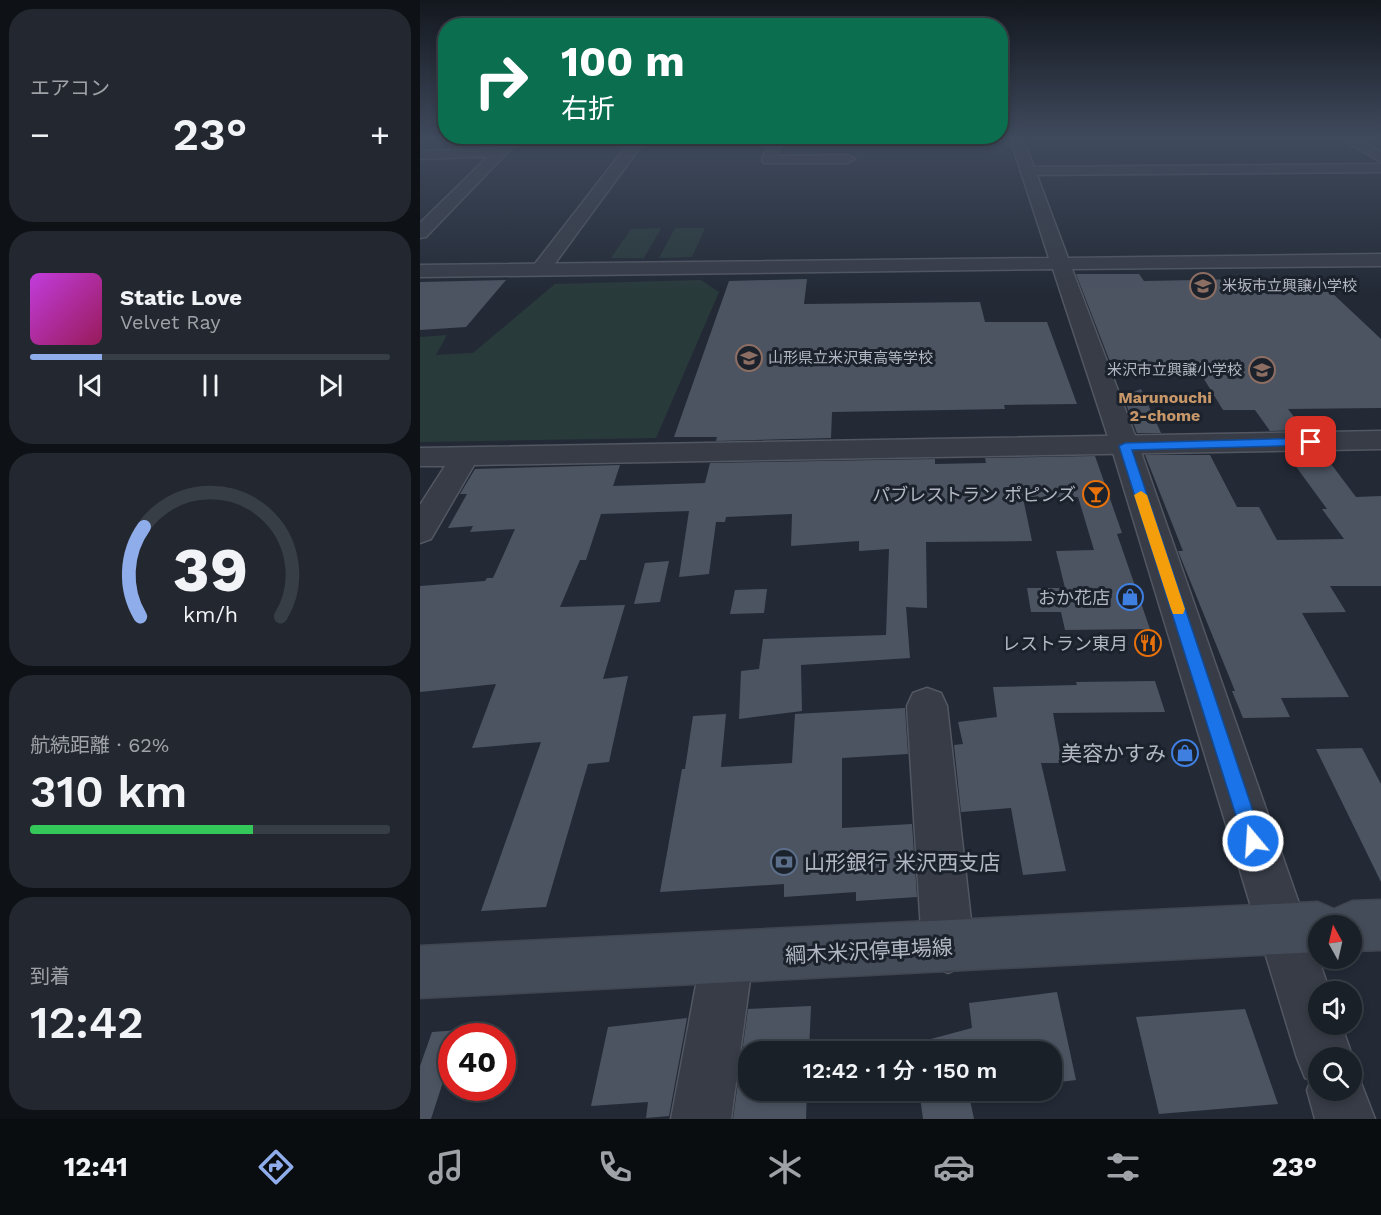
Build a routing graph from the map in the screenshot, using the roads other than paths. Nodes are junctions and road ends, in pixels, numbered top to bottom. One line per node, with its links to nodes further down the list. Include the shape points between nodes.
1 (461, 190): 4 (street)
2 (600, 190): 7 (street)
3 (1034, 190): 6 (street)
4 (420, 233)
5 (1381, 260): 6 (street)
6 (1060, 263): 7 (street); 10 (street)
7 (541, 269): 8 (street)
8 (420, 271)
9 (1381, 440): 10 (street)
10 (1125, 446): 11 (street); 17 (street)
11 (466, 455): 12 (street); 13 (street)
12 (420, 457)
13 (420, 531)
14 (927, 706): 18 (street)
15 (1381, 925): 16 (main road)
16 (1362, 926)
17 (1300, 928): 18 (main road, 綱木米沢停車場線); 21 (street)
18 (948, 947): 19 (main road, 綱木米沢停車場線)
19 (727, 958): 20 (main road, 綱木米沢停車場線); 23 (street)
20 (420, 972)
21 (1323, 1047)
22 (1339, 1101): 24 (street)
23 (701, 1119)
24 (1345, 1119)

